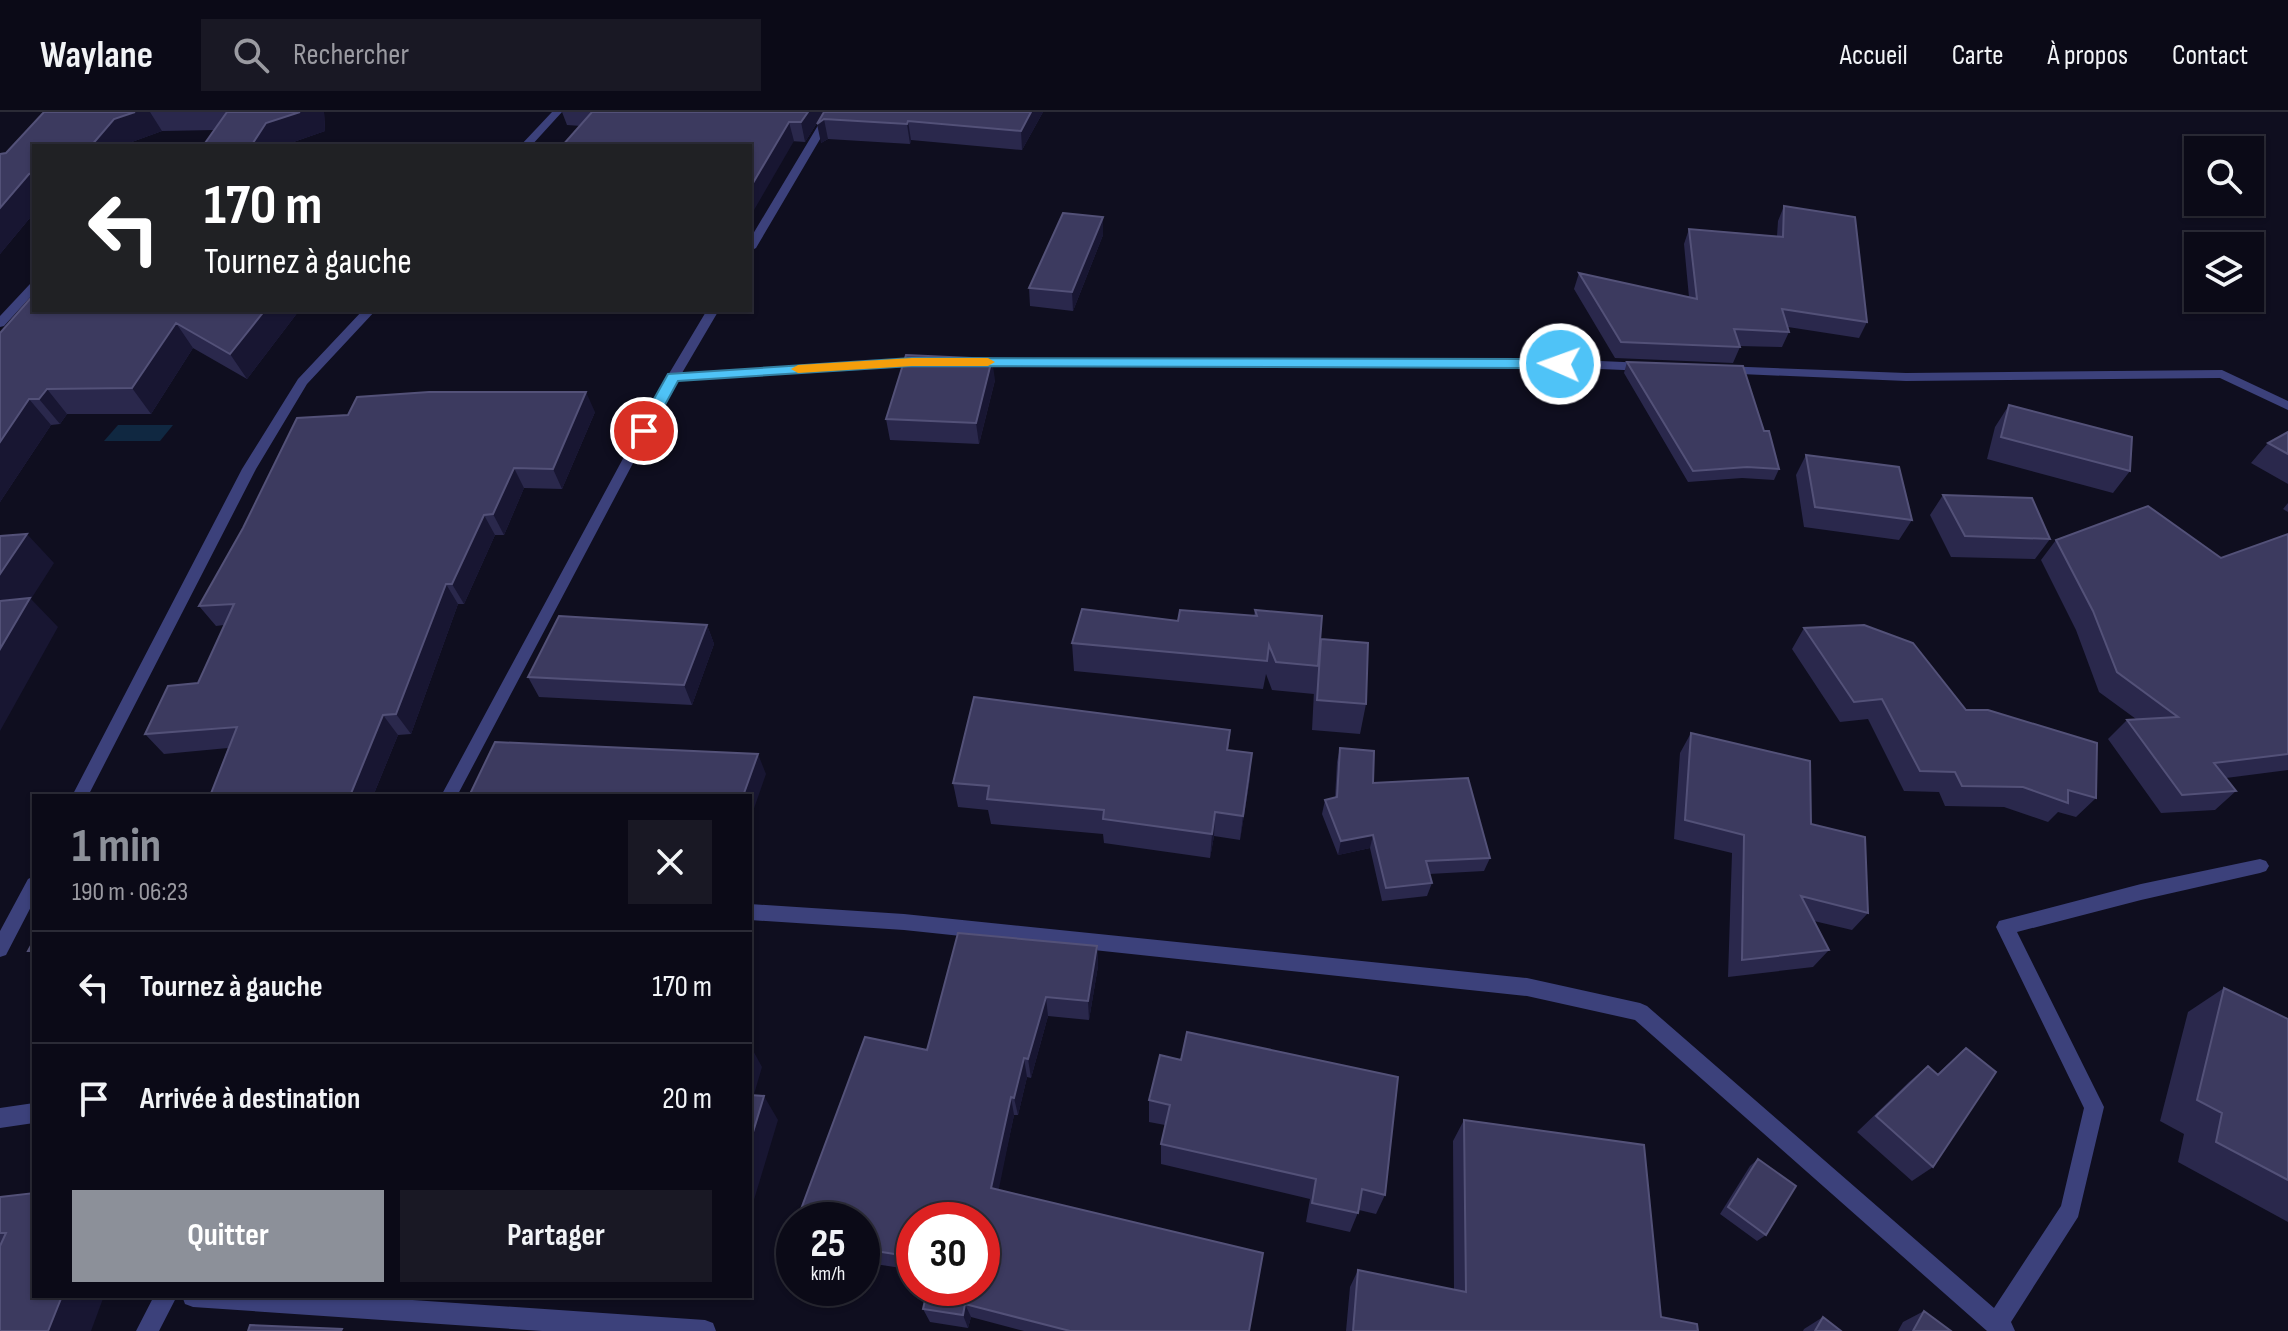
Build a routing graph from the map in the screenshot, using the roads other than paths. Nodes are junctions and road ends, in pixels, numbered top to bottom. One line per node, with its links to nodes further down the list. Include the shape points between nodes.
1 (557, 112): 3 (street)
2 (831, 112): 4 (street)
3 (527, 144)
4 (752, 245)
5 (32, 288): 8 (street)
6 (368, 312): 15 (street, via 302,382 249,469)
7 (712, 312): 13 (street)
8 (0, 323)
9 (944, 362): 13 (street)
10 (959, 362): 11 (street, via 1529,362)
11 (1654, 367)
12 (1702, 369): 14 (street, via 1906,377 2222,374)
13 (673, 377): 16 (street)
14 (2288, 406)
15 (81, 794)
16 (450, 794)
17 (2260, 866): 25 (street, via 2005,927 2094,1107 2071,1210)
18 (32, 888): 20 (street)
19 (752, 912): 25 (street, via 904,922 1527,987 1640,1012)
20 (0, 949)
21 (32, 1113): 22 (street)
22 (0, 1118)
23 (165, 1298): 26 (street)
24 (222, 1298): 27 (street)
25 (2000, 1328)
26 (147, 1331)
27 (705, 1331)

